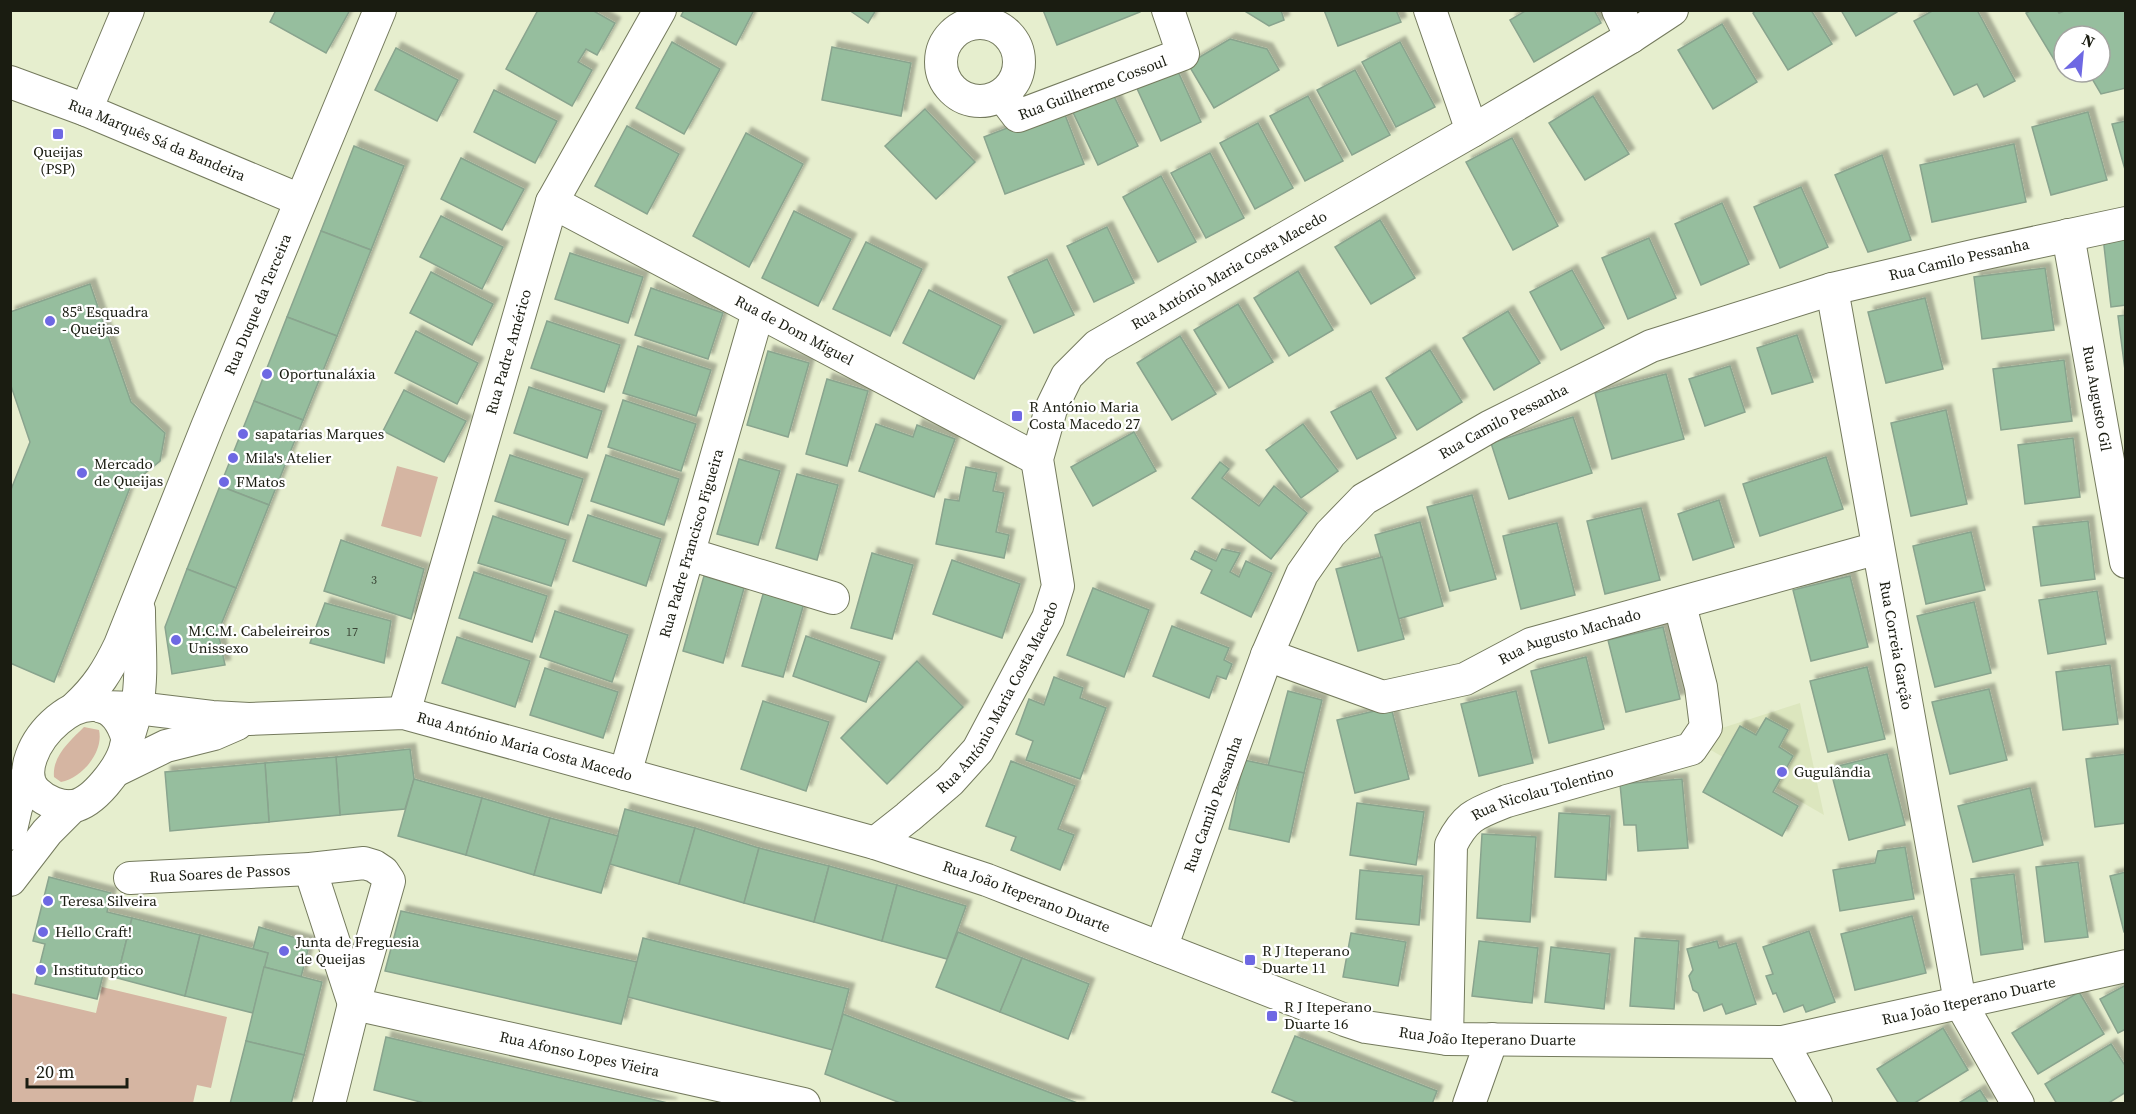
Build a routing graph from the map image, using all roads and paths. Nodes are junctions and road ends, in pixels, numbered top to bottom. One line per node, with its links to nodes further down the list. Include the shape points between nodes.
1 (128, 10): 10 (street)
2 (380, 10): 12 (street, Rua Duque da Terceira)
3 (660, 10): 13 (street, Rua Padre Américo)
4 (1168, 10): 9 (street, Rua Guilherme Cossoul, via 1183,54 1018,116)
5 (1430, 10): 11 (street)
6 (1672, 10): 7 (street, Rua António Maria Costa Macedo)
7 (1625, 24): 11 (street, Rua António Maria Costa Macedo)
8 (10, 82): 10 (street, Rua Marquês Sá da Bandeira)
9 (1002, 95)
10 (86, 110): 12 (street, Rua Marquês Sá da Bandeira)
11 (1472, 130): 18 (street, Rua António Maria Costa Macedo, via 1097,346 1067,376 1051,409)
12 (300, 200): 23 (street, Rua Duque da Terceira)
13 (552, 202): 17 (street, Rua de Dom Miguel); 27 (street, Rua Padre Américo)
14 (2126, 223): 15 (street, Rua Camilo Pessanha)
15 (2068, 235): 16 (street, Rua Camilo Pessanha); 21 (street, Rua Augusto Gil)
16 (1832, 289): 19 (street, Rua Correia Garção); 25 (street, Rua Camilo Pessanha, via 1651,346 1489,427 1364,499 1330,534 1302,574)
17 (758, 312): 18 (street, Rua de Dom Miguel); 20 (street, Rua Padre Francisco Figueira)
18 (1037, 459): 35 (street, Rua António Maria Costa Macedo, via 1058,585 1048,618 978,750 950,781)
19 (1878, 548): 24 (street, Rua Augusto Machado); 41 (street, Rua Correia Garção)
20 (689, 554): 22 (street); 32 (street, Rua Padre Francisco Figueira)
21 (2126, 562)
22 (833, 597)
23 (139, 601): 26 (street, Rua Duque da Terceira); 29 (street, Rua Duque da Terceira, via 141,668)
24 (1680, 604): 25 (street, Rua Augusto Machado, via 1531,644 1465,679 1383,697); 43 (street, Rua Nicolau Tolentino, via 1701,687 1706,727 1691,749 1507,801 1478,812 1460,828 1451,845)
25 (1267, 655): 39 (street, Rua Camilo Pessanha)
26 (89, 707): 29 (street, Rua António Maria Costa Macedo); 30 (street, via 61,717)
27 (404, 713): 28 (street, Rua António Maria Costa Macedo); 32 (street, Rua António Maria Costa Macedo)
28 (249, 719): 29 (street, Rua António Maria Costa Macedo, via 212,717); 31 (street, Rua António Maria Costa Macedo, via 214,734 166,746)
29 (132, 723): 31 (street)
30 (22, 768): 33 (street, via 33,789 43,798); 34 (street)
31 (115, 771): 33 (street, via 98,791)
32 (625, 774): 35 (street, Rua António Maria Costa Macedo)
33 (73, 806): 38 (street)
34 (10, 834)
35 (875, 843): 39 (street, Rua João Iteperano Duarte, via 987,880)
36 (310, 869): 37 (street, Rua Soares de Passos); 42 (street, Rua Soares de Passos); 42 (street, Rua Soares de Passos, via 364,863 383,872 389,881)
37 (130, 878)
38 (10, 880)
39 (1161, 948): 43 (street, Rua João Iteperano Duarte, via 1366,1027)
40 (2126, 966): 41 (street, Rua João Iteperano Duarte)
41 (1960, 1002): 45 (street, Rua João Iteperano Duarte); 50 (street, Rua Correia Garção)
42 (354, 1004): 46 (street, Rua Soares de Passos); 47 (street, Rua Afonso Lopes Vieira)
43 (1447, 1039): 44 (street, Rua João Iteperano Duarte)
44 (1492, 1040): 45 (street, Rua João Iteperano Duarte); 48 (street)
45 (1782, 1042): 49 (street)
46 (329, 1104)
47 (804, 1104)
48 (1469, 1104)
49 (1816, 1104)
50 (2018, 1104)

